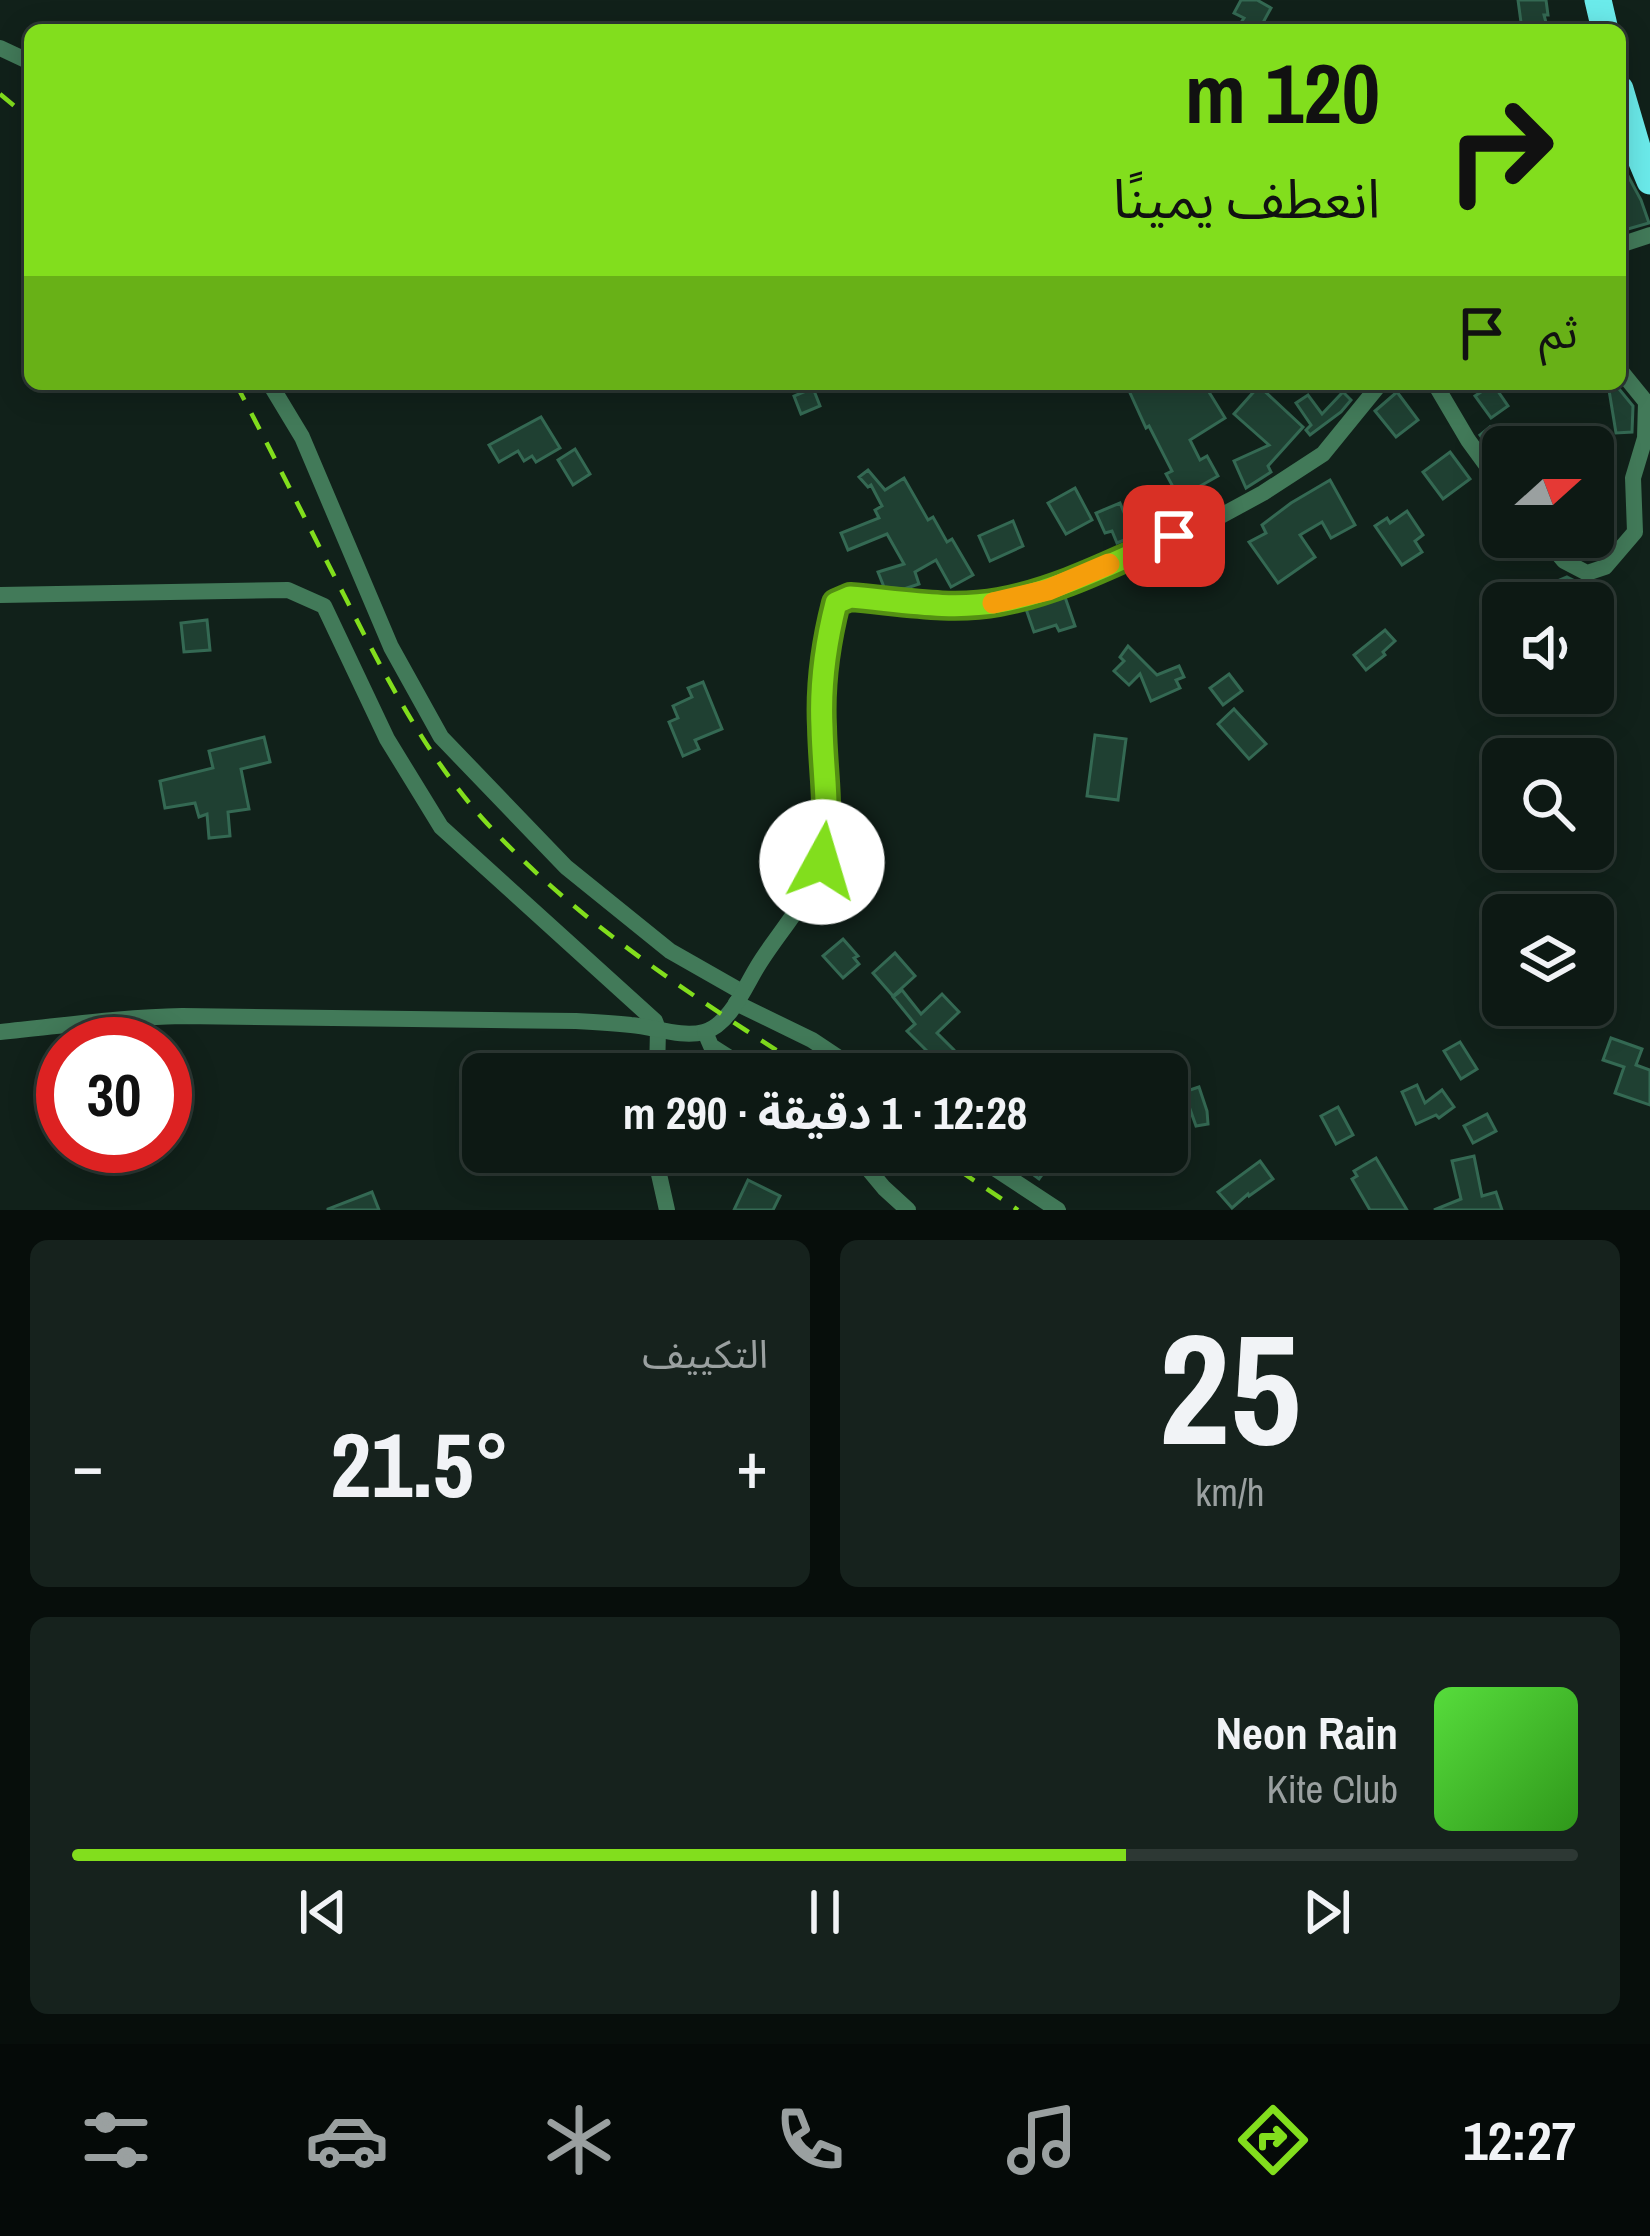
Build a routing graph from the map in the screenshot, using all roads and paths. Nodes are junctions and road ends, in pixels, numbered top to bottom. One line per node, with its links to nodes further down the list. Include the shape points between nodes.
1 (1626, 110): 2 (main road)
2 (1650, 181)
3 (1626, 377): 8 (street, via 1646,402 1645,438 1633,478 1635,532)
4 (273, 390): 12 (street, via 302,436 391,647 441,736 566,867)
5 (1375, 390): 12 (street, via 1323,454 1263,493 1048,590 997,603 836,603 822,727 822,862)
6 (1439, 390): 7 (street)
7 (1482, 459)
8 (1614, 556)
9 (1562, 558): 10 (street, via 1587,574)
10 (1613, 558)
11 (0, 595): 13 (street, via 288,590 324,606 387,739 441,827)
12 (739, 997): 15 (street); 18 (street)
13 (658, 1029): 14 (street, via 146,1016); 15 (street); 16 (street)
14 (0, 1032)
15 (704, 1032): 17 (street)
16 (657, 1053)
17 (722, 1053)
18 (832, 1053)
19 (659, 1173): 22 (street)
20 (872, 1173): 23 (street)
21 (1002, 1173): 24 (street)
22 (667, 1210)
23 (908, 1210)
24 (1058, 1210)

